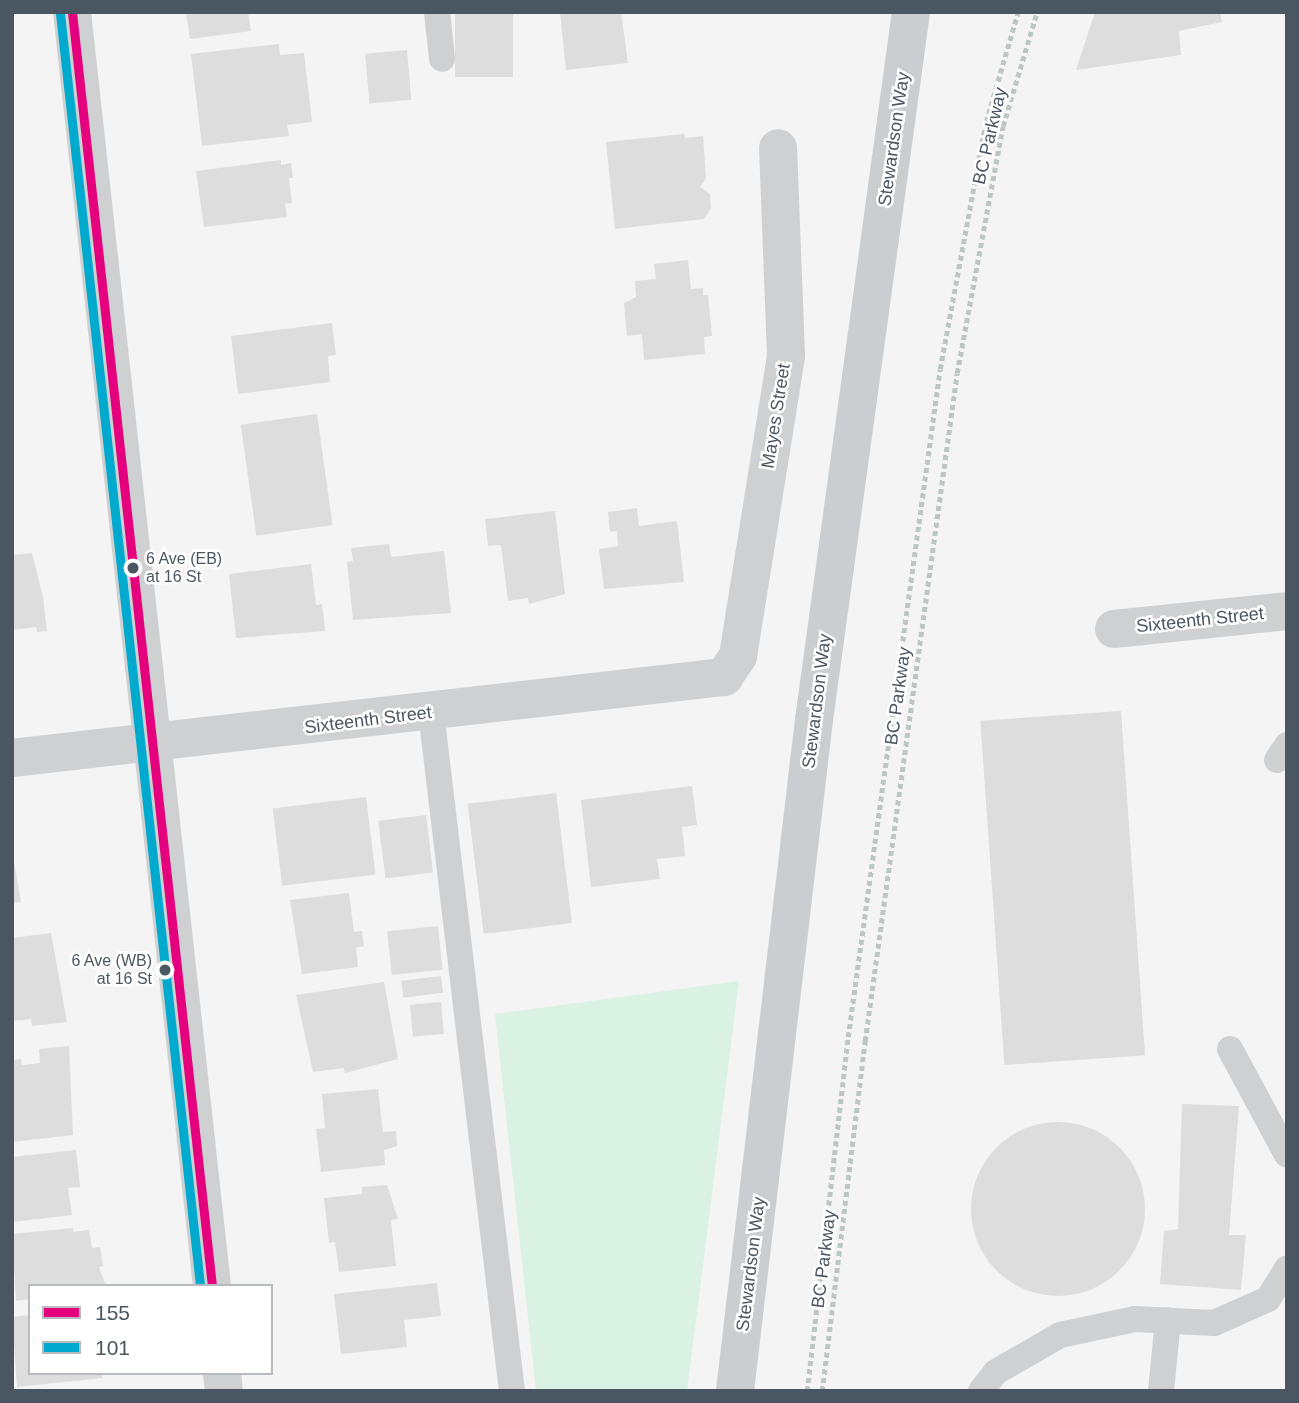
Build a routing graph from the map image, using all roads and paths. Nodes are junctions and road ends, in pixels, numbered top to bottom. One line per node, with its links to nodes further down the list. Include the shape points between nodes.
1 (72, 12): 12 (street)
2 (437, 12): 6 (lane)
3 (911, 12): 20 (main road, Stewardson Way, via 814,720)
4 (1018, 12): 21 (path, BC Parkway, via 986,122 940,369 848,1037)
5 (1037, 12): 22 (path, BC Parkway, via 1003,126 957,373)
6 (442, 58)
7 (778, 148): 10 (street, Mayes Street, via 786,355 738,656)
8 (1287, 611): 9 (street, Sixteenth Street)
9 (1114, 629)
10 (724, 677): 11 (street, Sixteenth Street)
11 (431, 712): 12 (street, Sixteenth Street); 19 (lane)
12 (149, 742): 13 (street, Sixteenth Street); 17 (street)
13 (12, 758)
14 (1230, 1049): 15 (lane)
15 (1287, 1155)
16 (1287, 1268): 18 (lane, via 1268,1299 1236,1314 1214,1323)
17 (212, 1284)
18 (1168, 1321): 23 (lane, via 1135,1319 1060,1335 996,1372); 24 (lane)
19 (512, 1391)
20 (735, 1391)
21 (807, 1391)
22 (822, 1391)
23 (981, 1391)
24 (1161, 1391)

